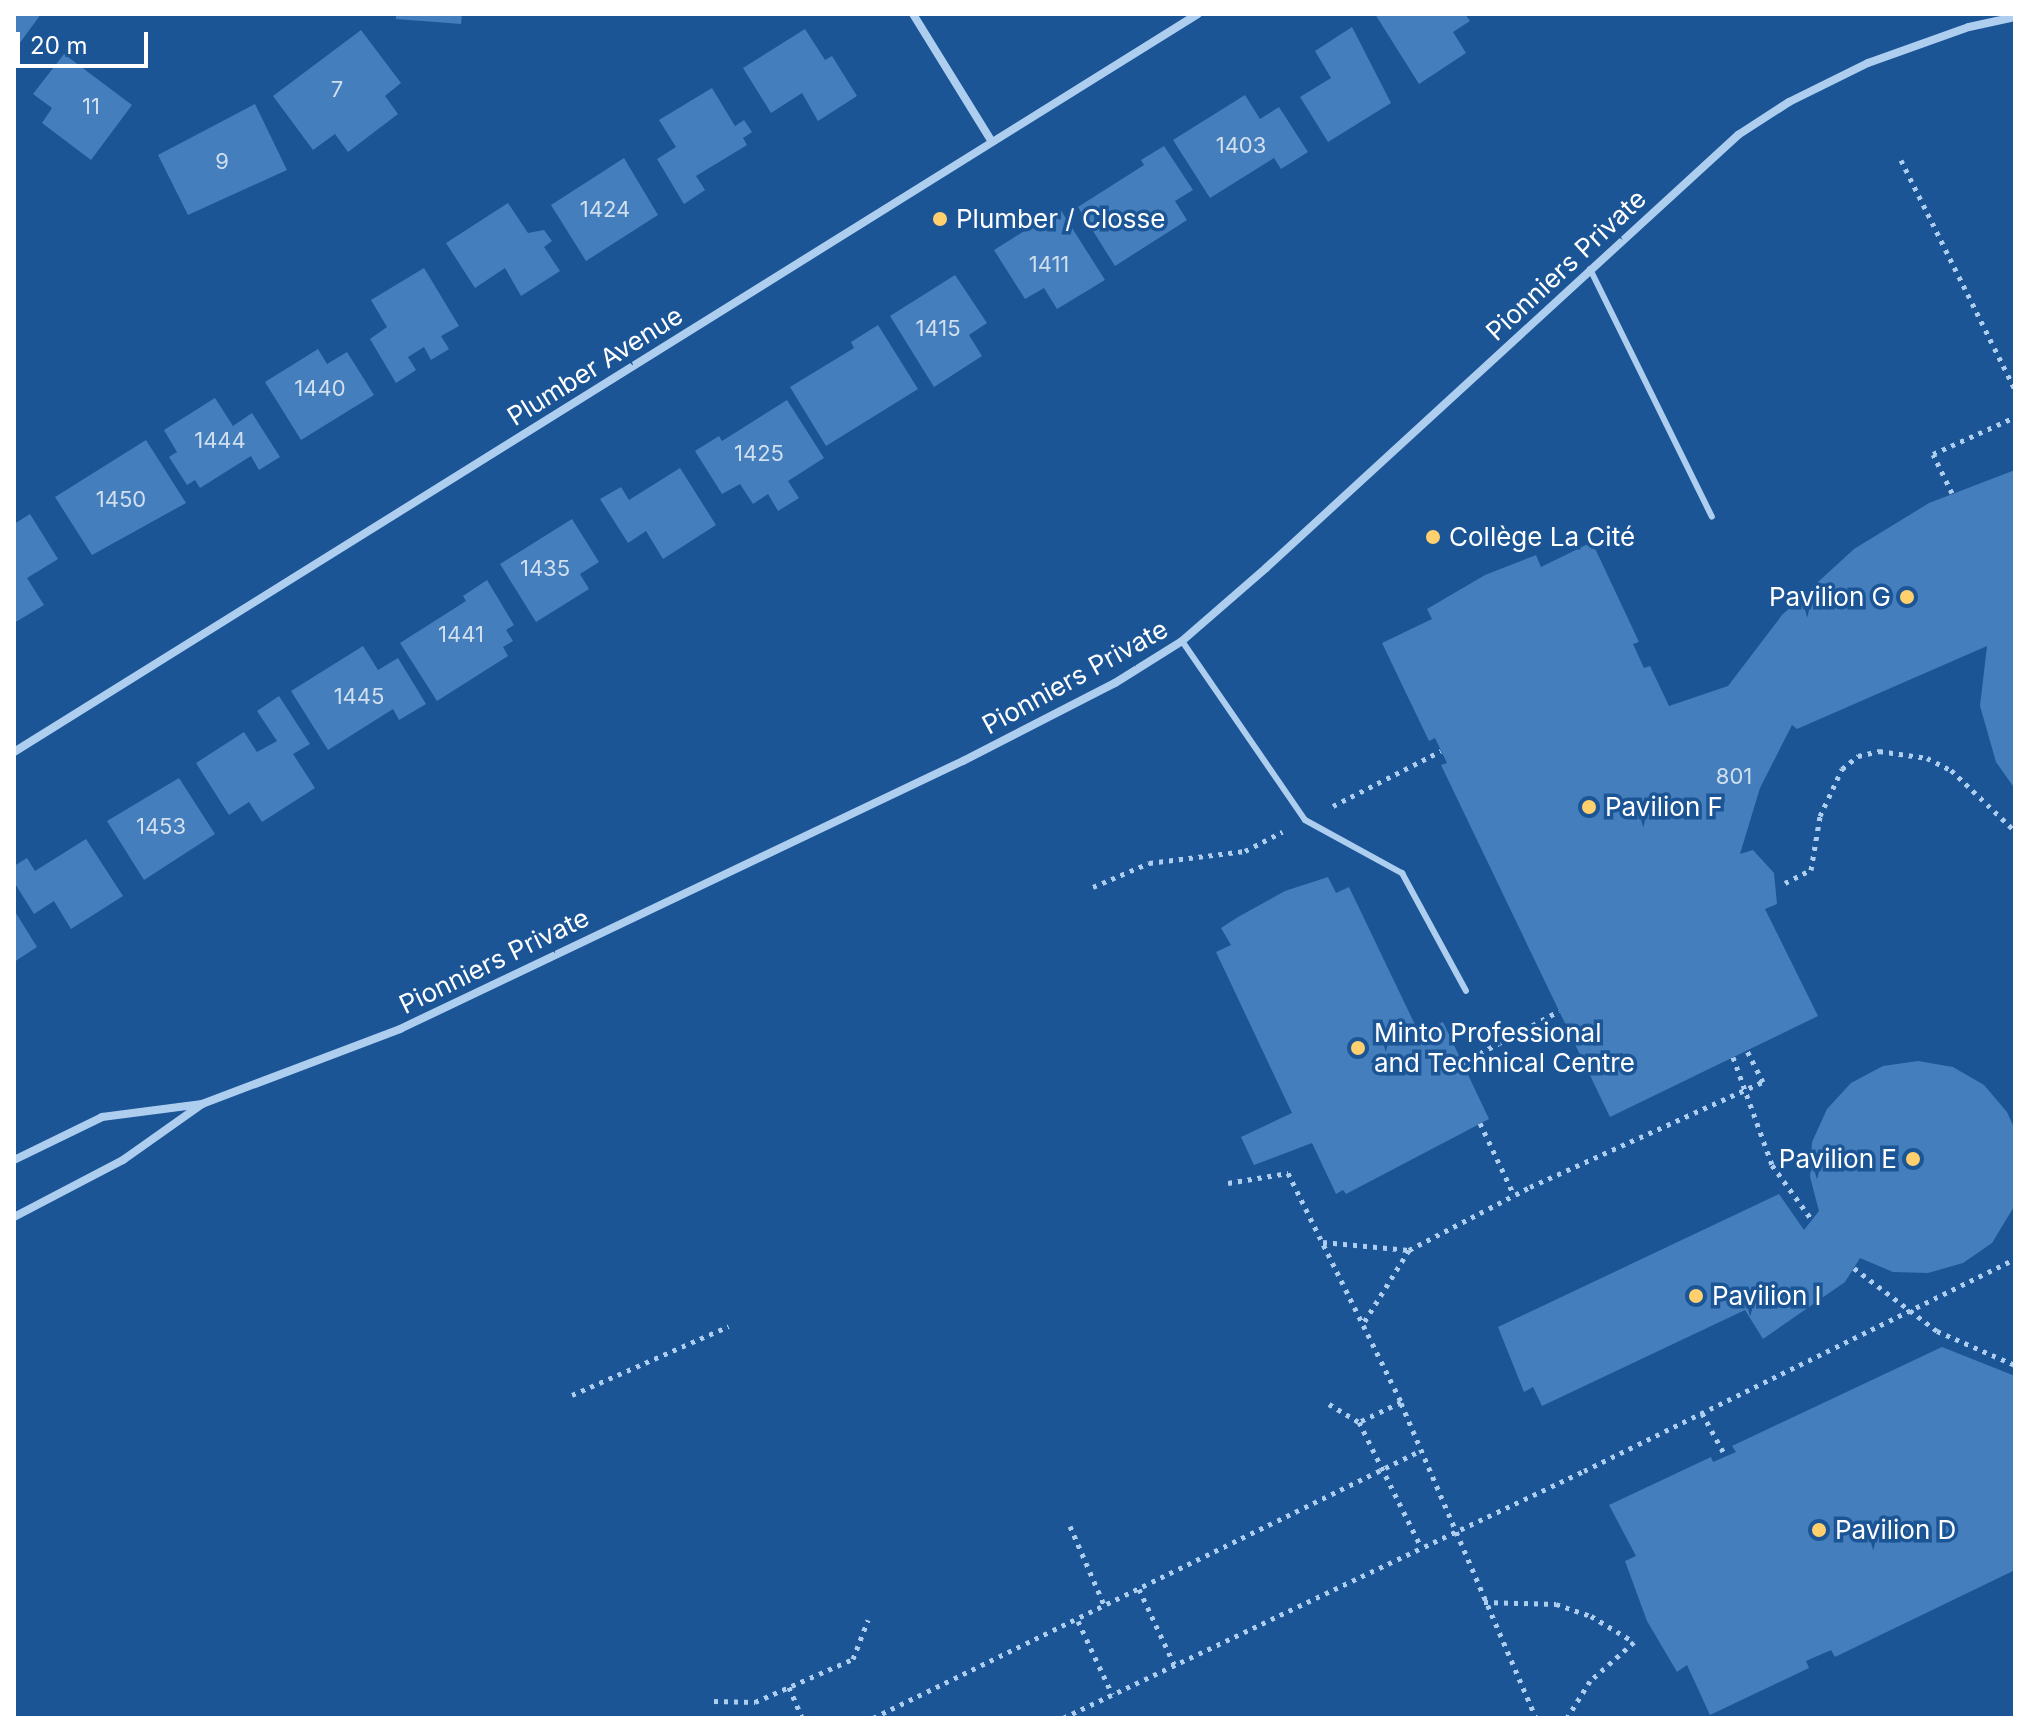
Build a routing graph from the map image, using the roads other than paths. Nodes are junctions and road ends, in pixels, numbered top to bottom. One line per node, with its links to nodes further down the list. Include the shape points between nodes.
1 (913, 14): 4 (street)
2 (1198, 14): 4 (street, Plumber Avenue)
3 (2015, 17): 5 (street, Pionniers Private, via 1918,43 1789,102 1738,135)
4 (992, 142): 8 (street, Plumber Avenue)
5 (1590, 269): 6 (lane); 7 (street, Pionniers Private)
6 (1712, 517)
7 (1182, 641): 9 (lane, via 1305,820 1402,873); 10 (street, Pionniers Private, via 1115,683 963,761 400,1029)
8 (14, 752)
9 (1466, 991)
10 (202, 1104): 11 (street, Pionniers Private, via 102,1117); 12 (street, Pionniers Private, via 123,1160)
11 (14, 1160)
12 (14, 1217)

